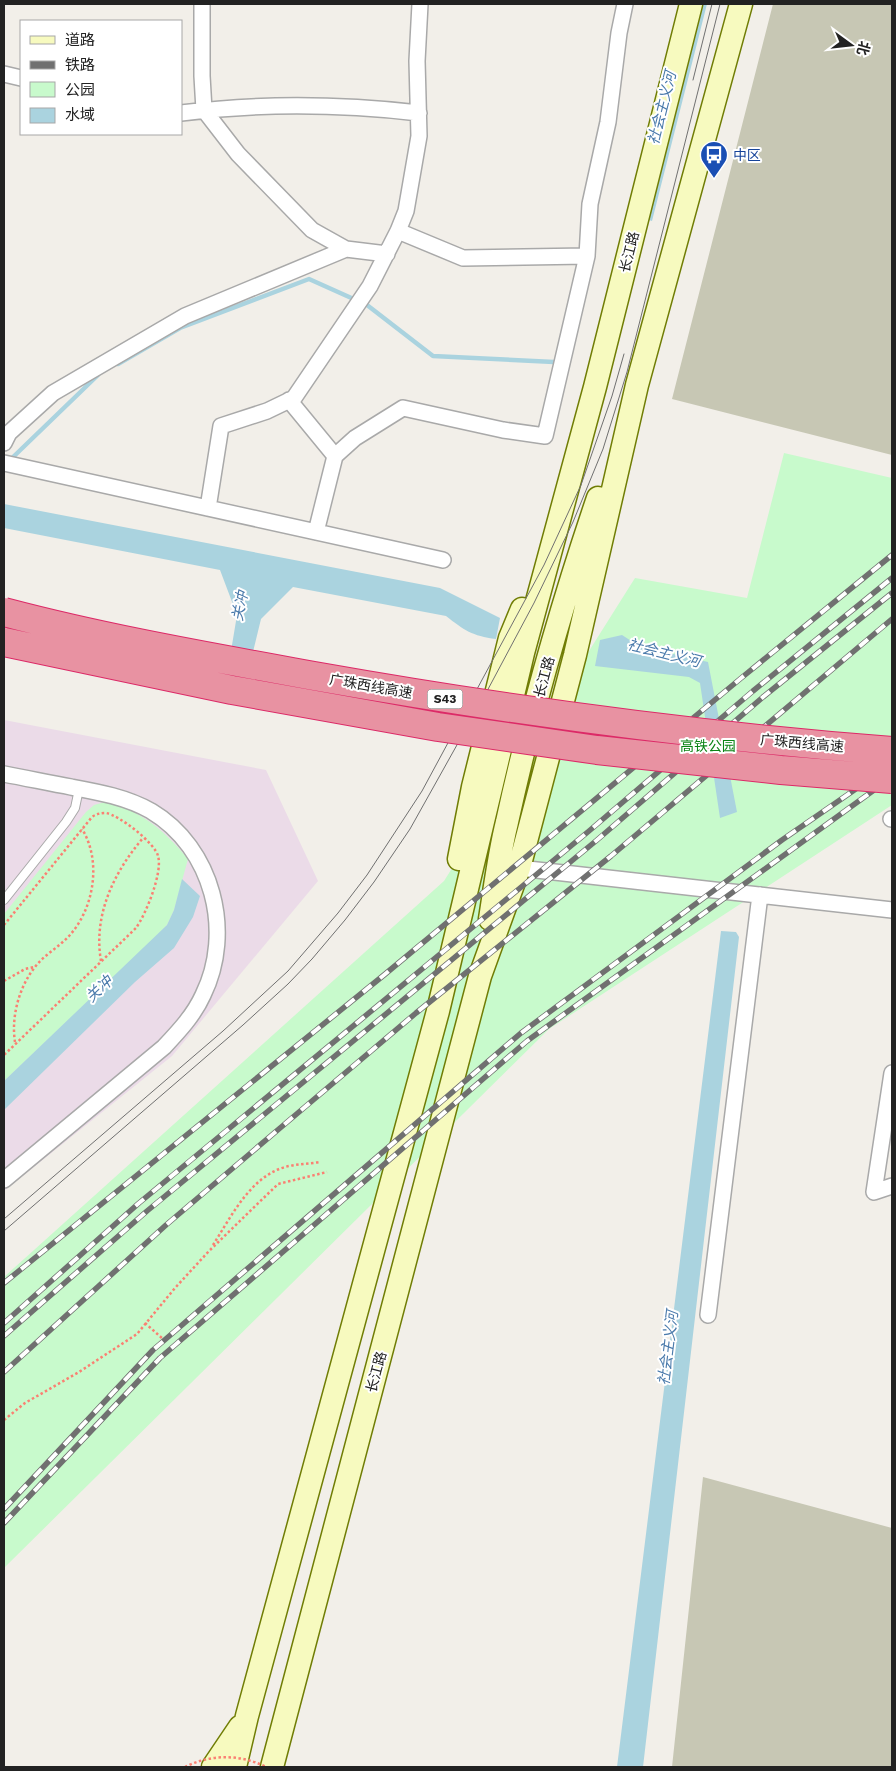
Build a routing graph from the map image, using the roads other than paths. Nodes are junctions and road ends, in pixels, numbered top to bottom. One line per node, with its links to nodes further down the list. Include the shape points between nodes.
1 (202, 4): 8 (street)
2 (420, 4): 10 (street)
3 (625, 4): 14 (street, via 608,122 590,204)
4 (690, 6): 38 (main road, 长江路, via 595,388 523,653 438,1011)
5 (741, 11): 15 (main road, 长江路)
6 (4, 74): 7 (street)
7 (20, 78)
8 (204, 110): 9 (street); 10 (street, via 329,106); 12 (street, via 238,154 312,230)
9 (182, 113)
10 (419, 113): 11 (street, via 419,136 406,211)
11 (398, 231): 13 (street); 14 (street, via 463,258)
12 (346, 249): 13 (street); 17 (street, via 186,316 52,393 9,433)
13 (387, 254): 16 (street, via 350,316 294,398)
14 (587, 256): 18 (street, via 545,436 403,408 355,438)
15 (637, 385): 29 (main road, 长江路, via 575,655); 33 (main road, 长江路, via 577,560 545,668 506,823)
16 (289, 400): 18 (street); 20 (street, via 221,426)
17 (4, 443)
18 (335, 456): 21 (street)
19 (4, 463): 20 (street)
20 (208, 508): 21 (street)
21 (316, 532): 22 (street)
22 (443, 560)
23 (4, 612): 25 (highway, 广珠西线高速 / S43, bridge, via 223,660 437,698 602,721)
24 (4, 642): 27 (highway, 广珠西线高速 / S43, bridge, via 232,690 438,727 607,751)
25 (892, 751)
26 (4, 774): 28 (street)
27 (892, 779)
28 (78, 788): 31 (lane, via 75,808 66,822); 35 (street, via 110,795 151,812 171,826 188,845 211,887 218,933 216,953 203,995 192,1014 164,1047)
29 (519, 868): 30 (street); 33 (main road, 长江路)
30 (760, 895): 32 (street); 37 (street)
31 (4, 900)
32 (892, 910)
33 (480, 976): 39 (main road, 长江路)
34 (892, 1072): 36 (street, via 874,1192)
35 (4, 1180)
36 (892, 1186)
37 (708, 1315)
38 (247, 1716): 40 (main road); 41 (main road, 长江路)
39 (273, 1764)
40 (213, 1767)
41 (235, 1767)

